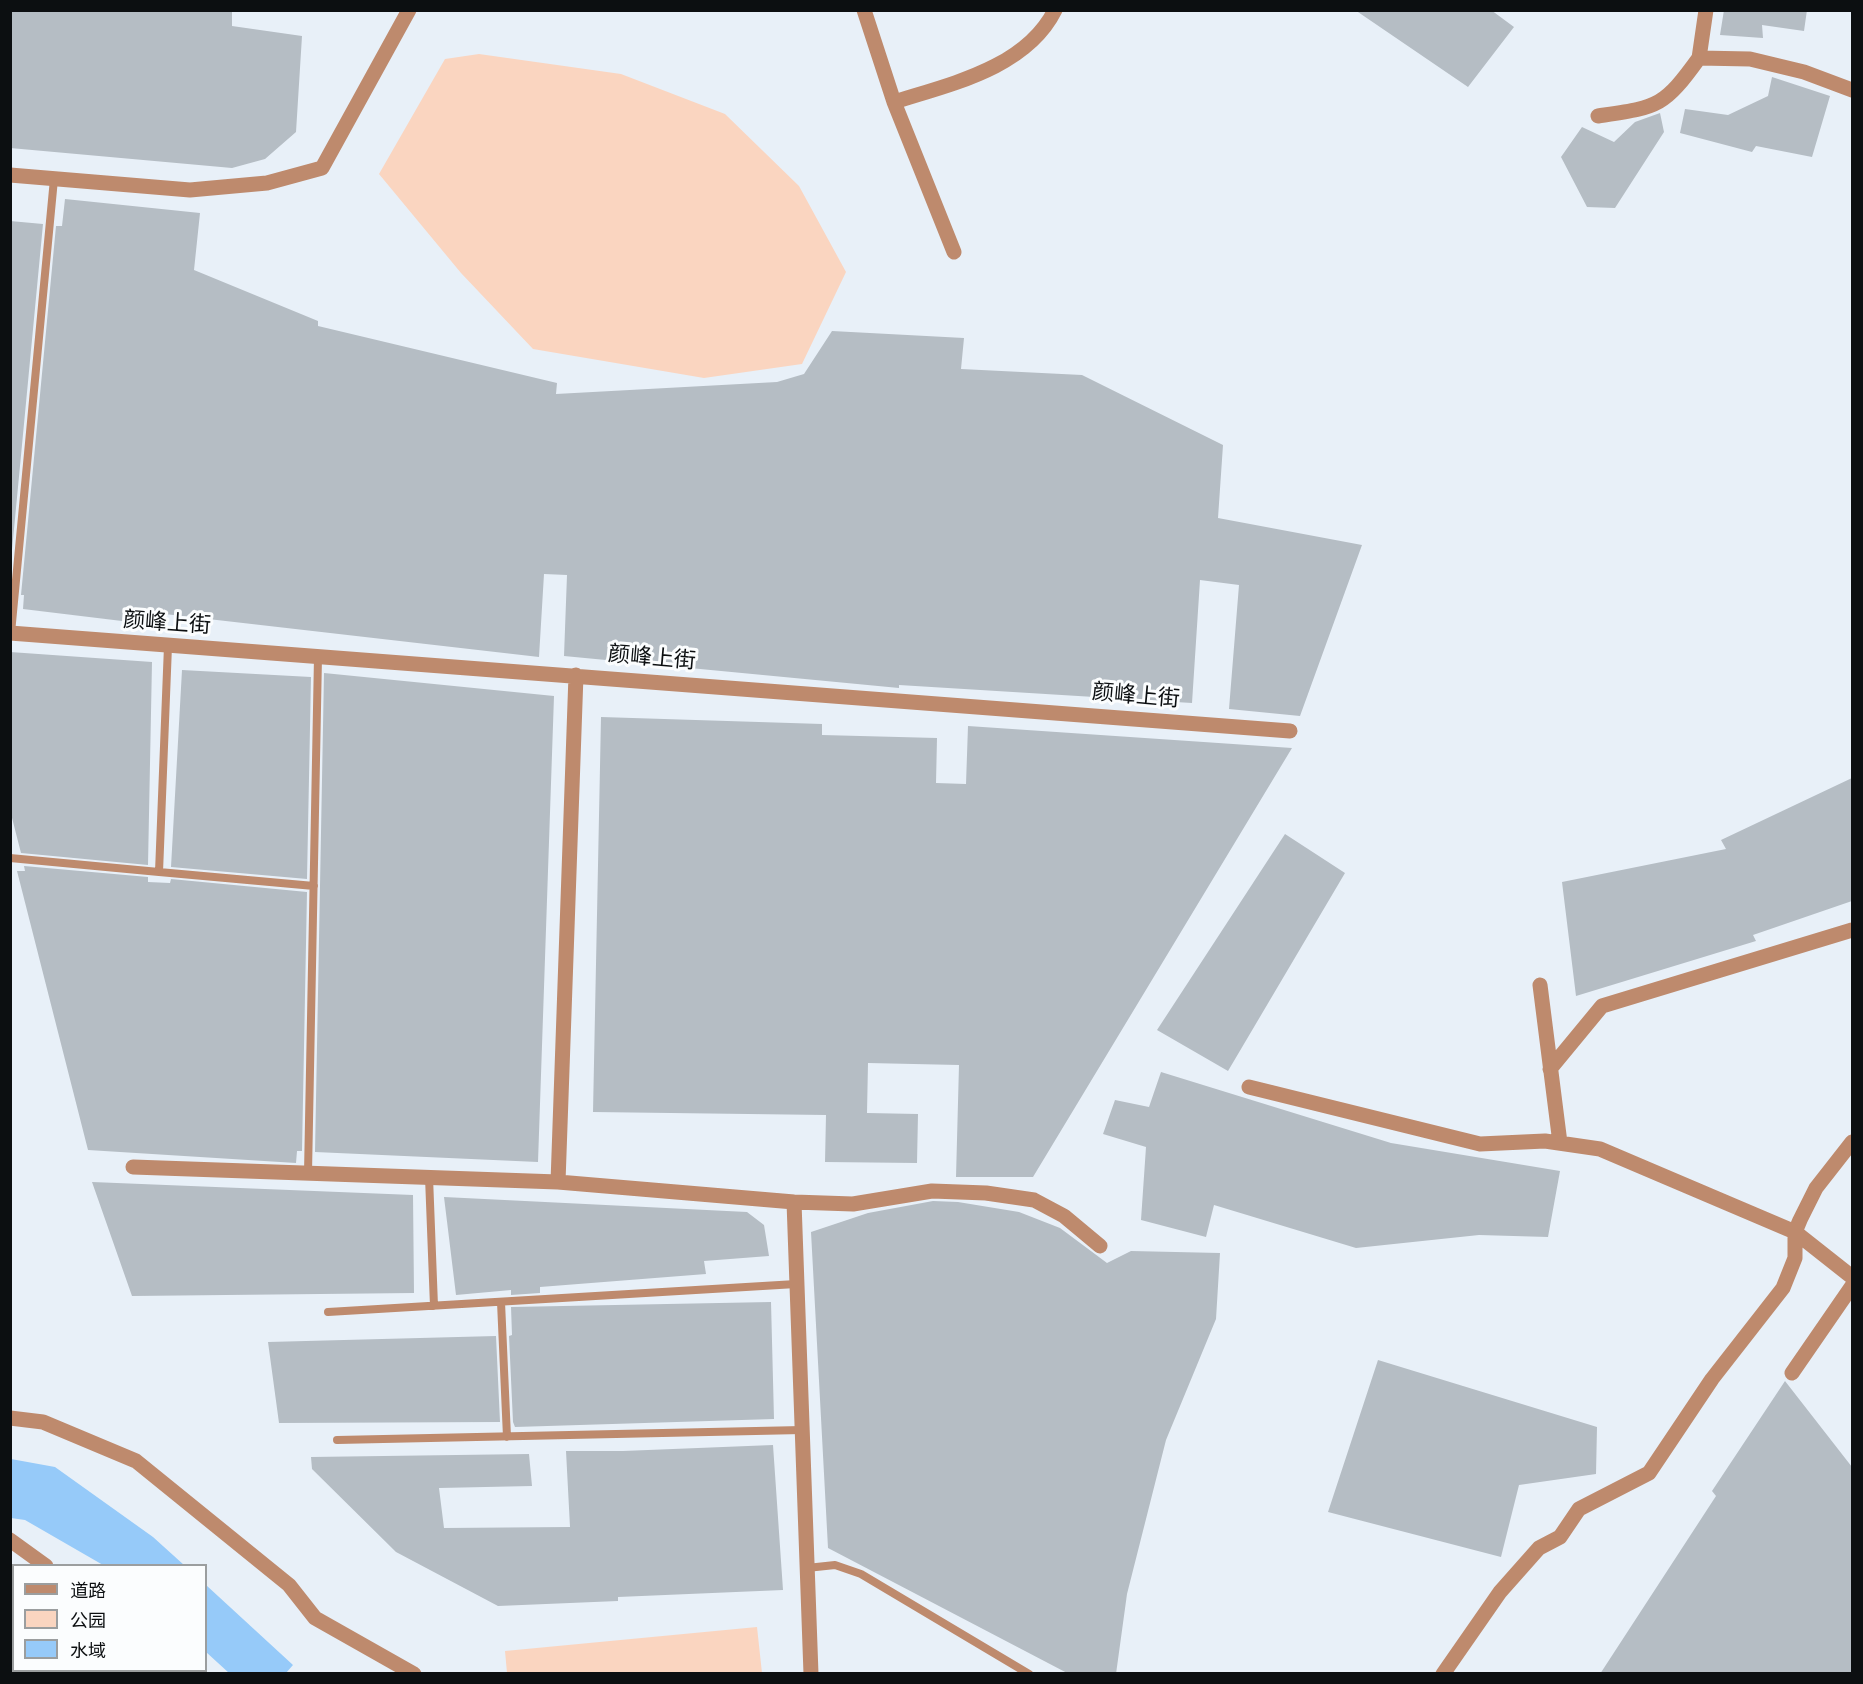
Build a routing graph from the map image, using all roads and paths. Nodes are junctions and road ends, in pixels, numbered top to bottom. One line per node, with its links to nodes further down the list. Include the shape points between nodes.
1 (409, 10): 10 (street, via 322,168 267,183 190,190)
2 (864, 10): 7 (street)
3 (1054, 10): 7 (street, via 1045,30 1004,63)
4 (1706, 10): 5 (street)
5 (1699, 58): 6 (street, via 1750,59 1804,72); 8 (street, via 1675,92 1650,108)
6 (1852, 90)
7 (894, 102): 11 (street)
8 (1598, 116)
9 (10, 175): 10 (street)
10 (54, 179): 12 (lane)
11 (954, 252)
12 (11, 633): 13 (street, 颜峰上街)
13 (168, 646): 14 (street, 颜峰上街); 18 (lane)
14 (318, 657): 15 (street, 颜峰上街); 19 (lane)
15 (576, 675): 16 (street, 颜峰上街); 29 (street)
16 (1290, 731)
17 (10, 858): 18 (lane)
18 (159, 872): 19 (lane)
19 (314, 886): 27 (lane)
20 (1852, 930): 22 (street, via 1602,1006)
21 (1540, 985): 22 (street)
22 (1550, 1070): 25 (street)
23 (1249, 1087): 25 (street, via 1480,1144)
24 (1852, 1142): 31 (street, via 1816,1188)
25 (1560, 1143): 31 (street, via 1600,1149)
26 (133, 1167): 27 (street)
27 (308, 1173): 28 (street)
28 (429, 1177): 29 (street); 37 (lane)
29 (558, 1182): 30 (street)
30 (794, 1202): 32 (street, via 853,1204 932,1191 1035,1200 1064,1216); 34 (street)
31 (1795, 1232): 33 (street); 50 (street, via 1794,1258 1783,1288 1712,1379 1649,1473 1579,1509 1560,1537 1539,1548 1500,1592)
32 (1100, 1246)
33 (1852, 1277)
34 (796, 1284): 36 (lane); 41 (street)
35 (1852, 1286): 39 (street)
36 (501, 1302): 37 (lane); 42 (lane)
37 (434, 1306): 38 (lane)
38 (327, 1312)
39 (1792, 1373)
40 (10, 1418): 47 (street, via 43,1422 136,1461 289,1585 315,1618)
41 (802, 1430): 42 (lane); 46 (street)
42 (507, 1437): 43 (lane)
43 (337, 1440)
44 (10, 1540): 45 (street)
45 (43, 1564)
46 (807, 1568): 48 (street); 49 (lane, via 835,1565 861,1574)
47 (414, 1674)
48 (811, 1674)
49 (1029, 1674)
50 (1443, 1674)

